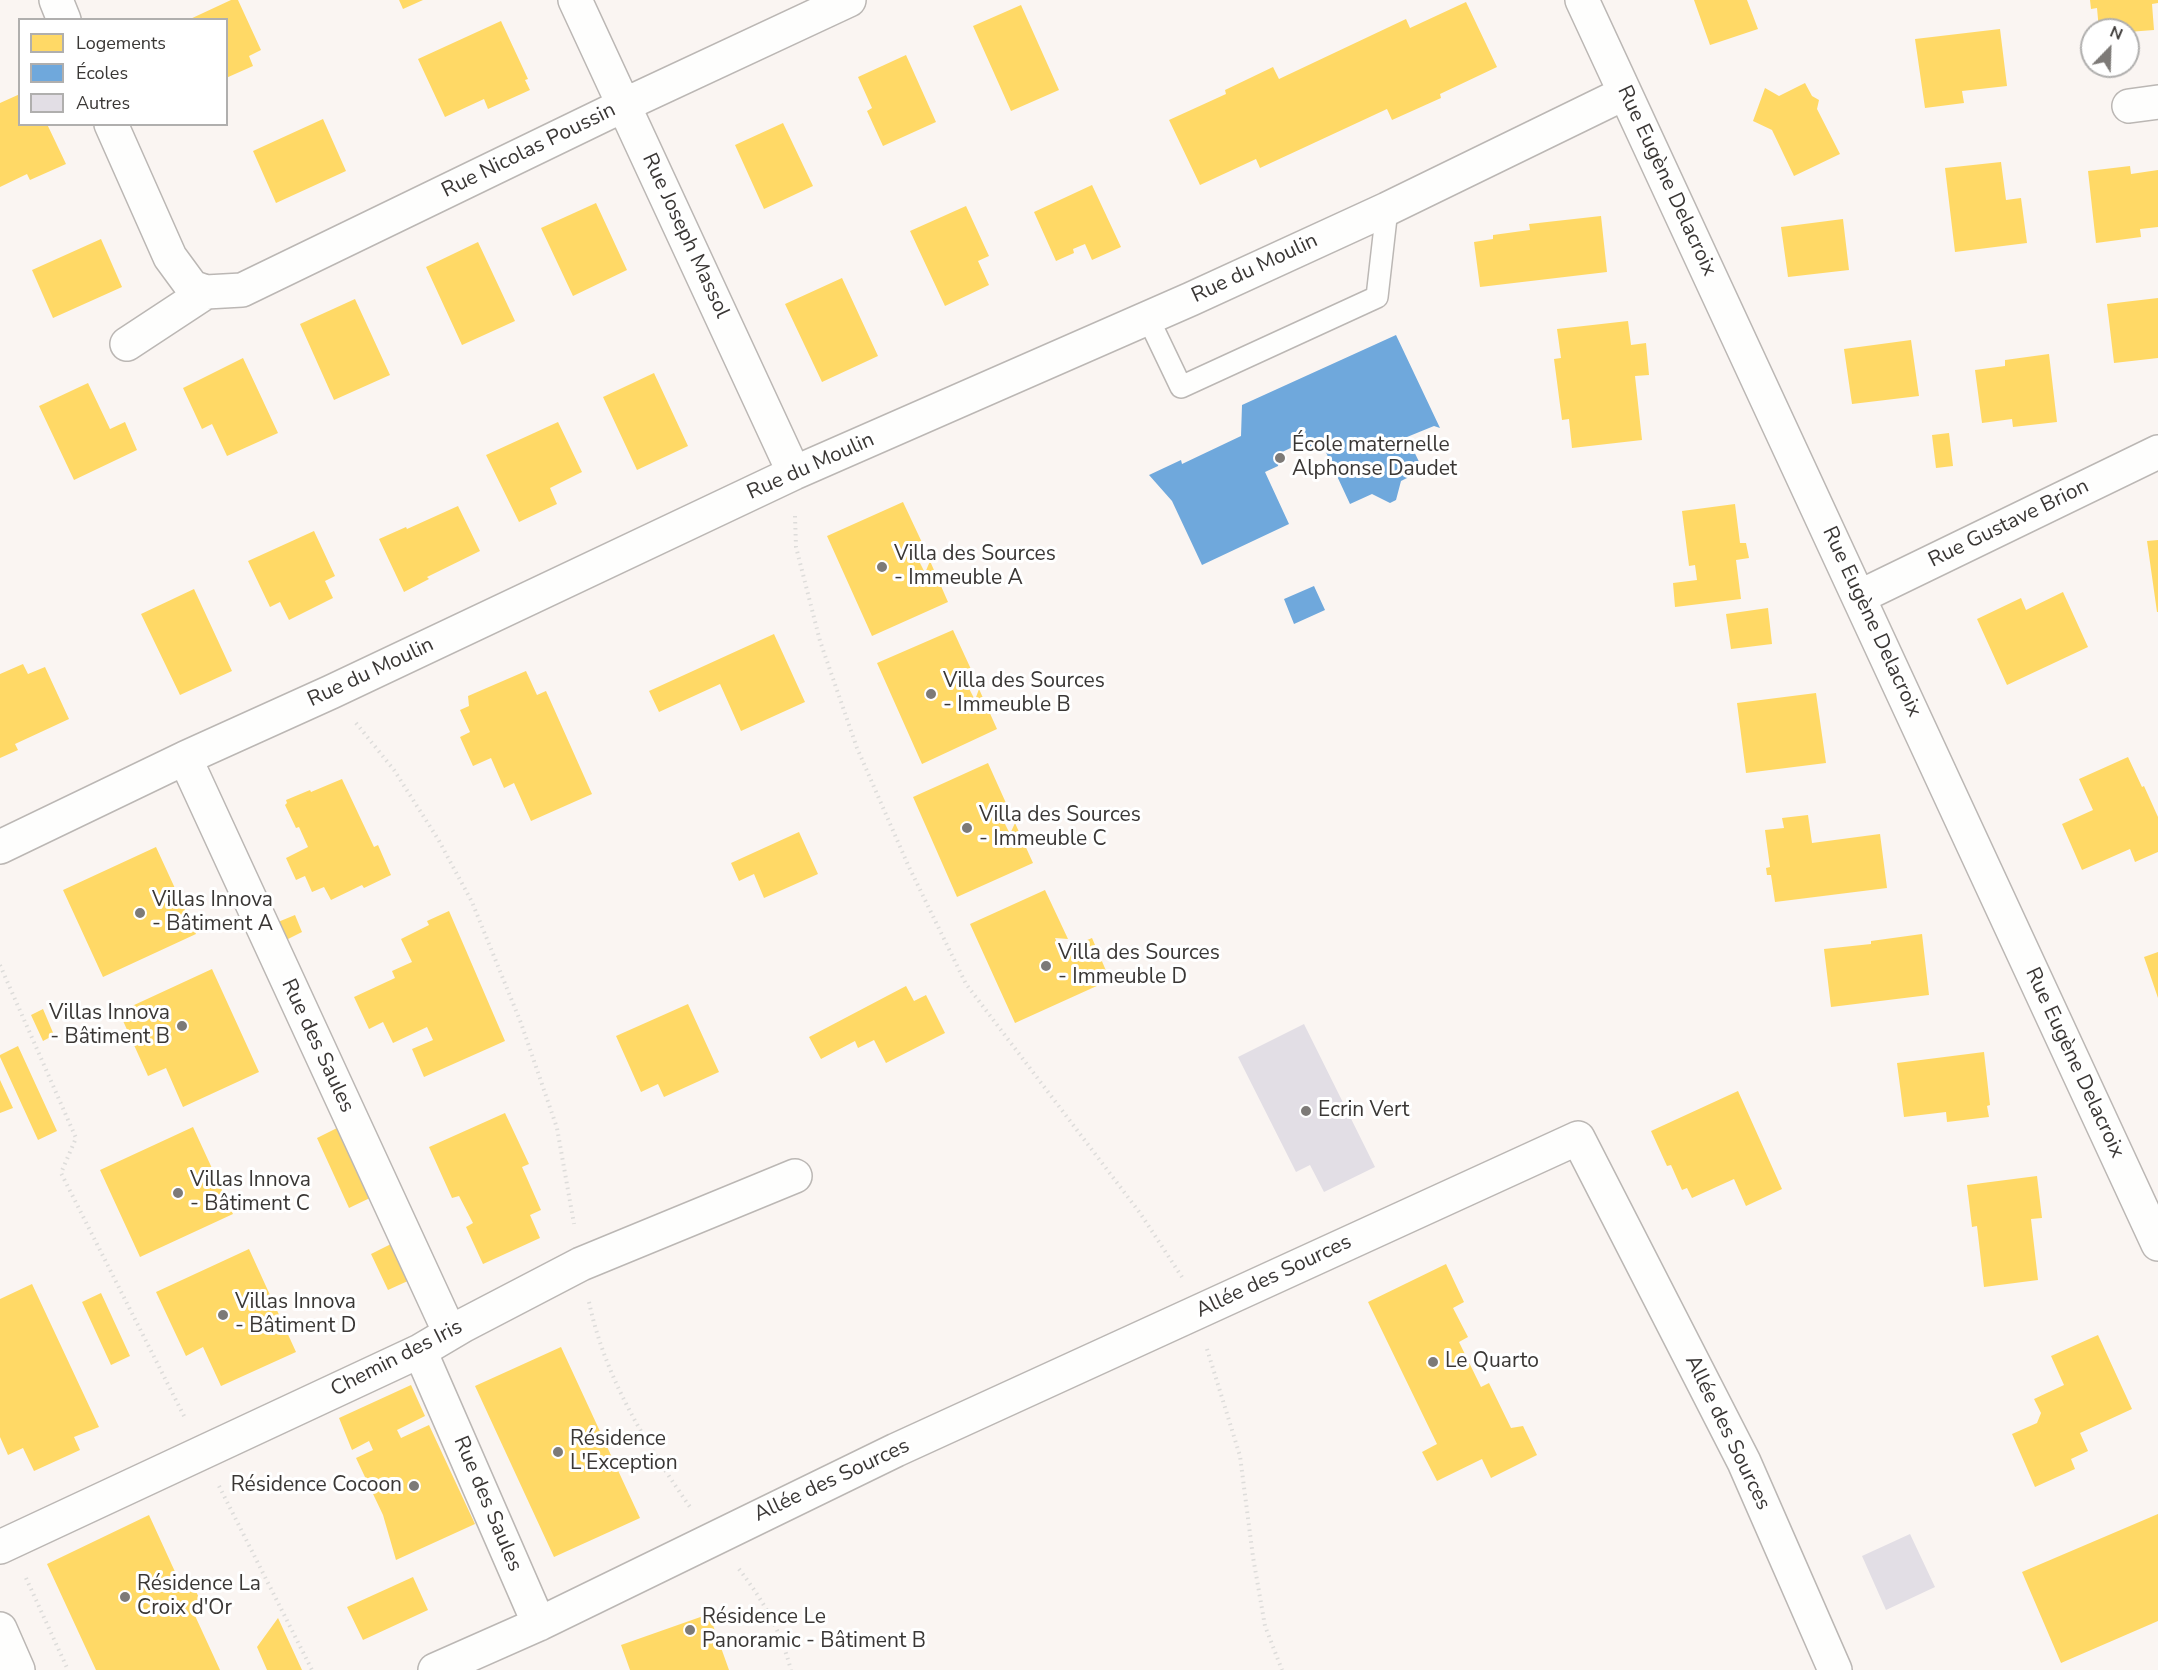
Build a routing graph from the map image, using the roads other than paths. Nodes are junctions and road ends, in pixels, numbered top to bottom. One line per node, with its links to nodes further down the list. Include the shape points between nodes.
1 (56, 0): 5 (street)
2 (575, 0): 7 (street, Rue Joseph Massol)
3 (849, 0): 7 (street, Rue Nicolas Poussin)
4 (1582, 0): 6 (street, Rue Eugène Delacroix)
5 (63, 18)
6 (1625, 93): 9 (street, Rue du Moulin); 15 (street, Rue Eugène Delacroix)
7 (624, 105): 10 (street, Rue Nicolas Poussin, via 242,290); 14 (street, Rue Joseph Massol)
8 (112, 126): 10 (street, via 170,257 192,287)
9 (1387, 209): 11 (street, Rue du Moulin); 11 (lane, via 1377,297 1181,387)
10 (206, 292): 12 (street)
11 (1148, 318): 14 (street, Rue du Moulin)
12 (128, 344)
13 (2158, 452): 15 (street, Rue Gustave Brion)
14 (794, 473): 16 (street, Rue du Moulin)
15 (1859, 597): 19 (street, Rue Eugène Delacroix)
16 (185, 758): 17 (street, Rue du Moulin); 20 (street, Rue des Saules)
17 (0, 847)
18 (795, 1176): 20 (street, Chemin des Iris, via 581,1264)
19 (2158, 1244)
20 (450, 1333): 21 (street, Chemin des Iris)
21 (420, 1351): 22 (street, Chemin des Iris); 23 (street, Rue des Saules)
22 (5, 1544)
23 (539, 1624): 26 (street, Allée des Sources); 27 (street, Allée des Sources, via 896,1450 1578,1138 1744,1462)
24 (0, 1629): 25 (street)
25 (18, 1670)
26 (435, 1670)
27 (1835, 1670)

